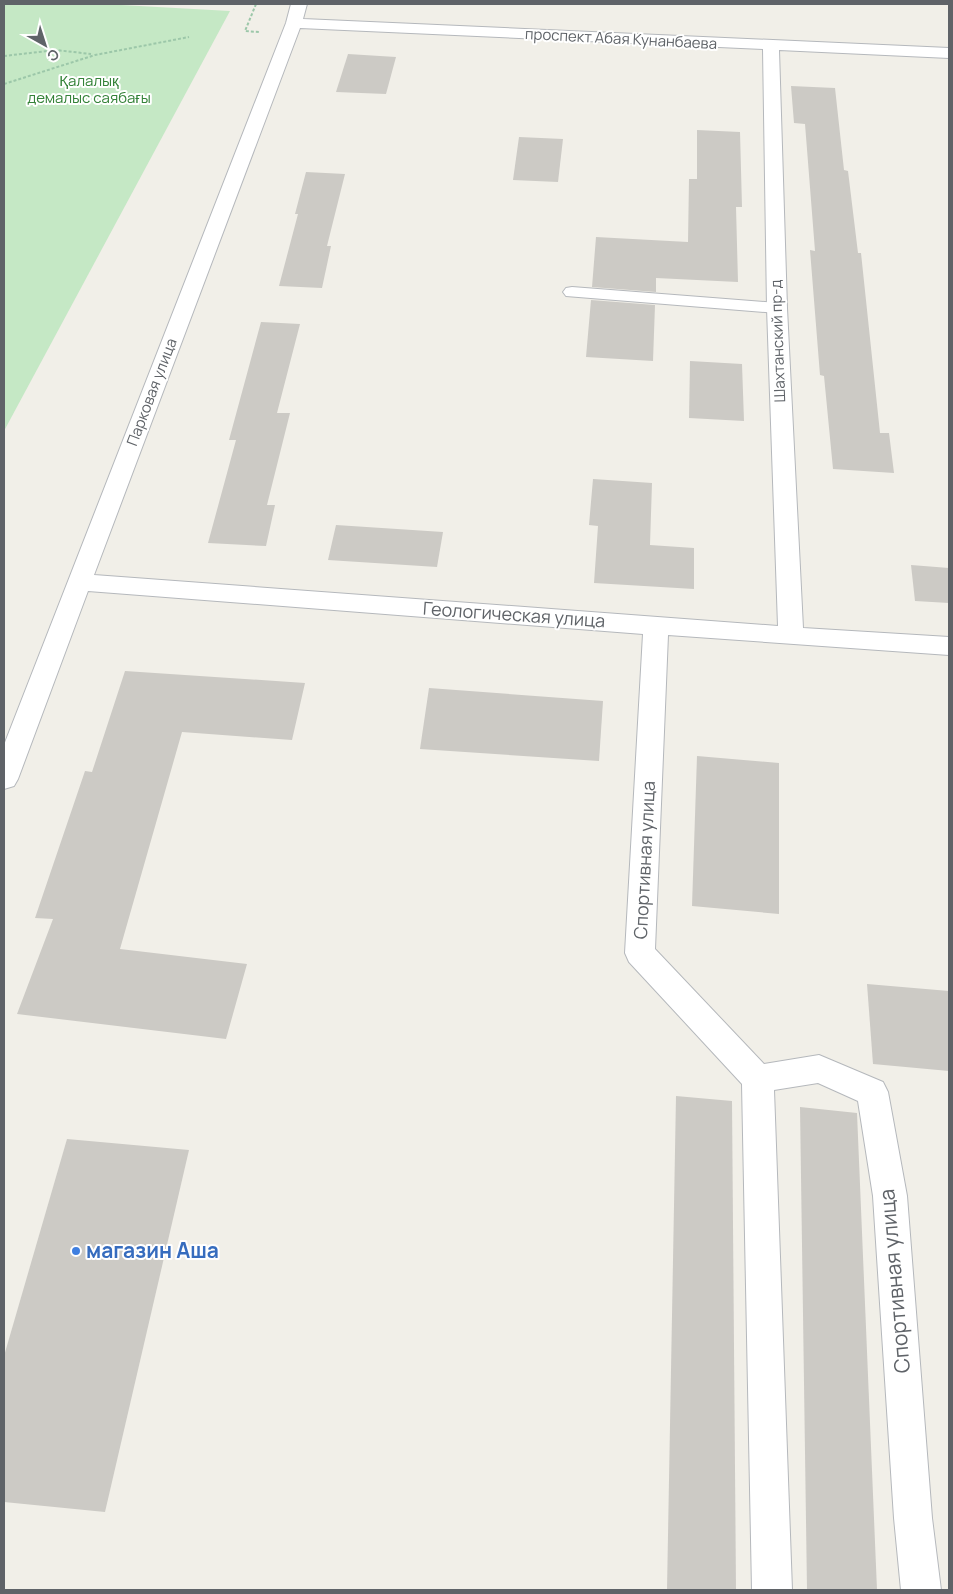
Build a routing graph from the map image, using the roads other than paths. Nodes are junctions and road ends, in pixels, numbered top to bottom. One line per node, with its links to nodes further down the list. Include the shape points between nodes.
1 (296, 13): 2 (street, проспект Абая Кунанбаева); 6 (street, Парковая улица)
2 (771, 46): 3 (street, проспект Абая Кунанбаева); 5 (street, Шахтанский пр-д)
3 (949, 52)
4 (572, 292): 5 (lane)
5 (776, 308): 8 (street, Шахтанский пр-д)
6 (80, 582): 7 (street, Геологическая улица); 10 (street, Парковая улица)
7 (656, 626): 8 (street, Геологическая улица); 11 (street, Спортивная улица, via 640,953)
8 (791, 636): 9 (street, Геологическая улица)
9 (949, 646)
10 (4, 779)
11 (758, 1079): 12 (street); 13 (street, Спортивная улица, via 819,1069 872,1092 890,1196)
12 (772, 1590)
13 (920, 1590)

